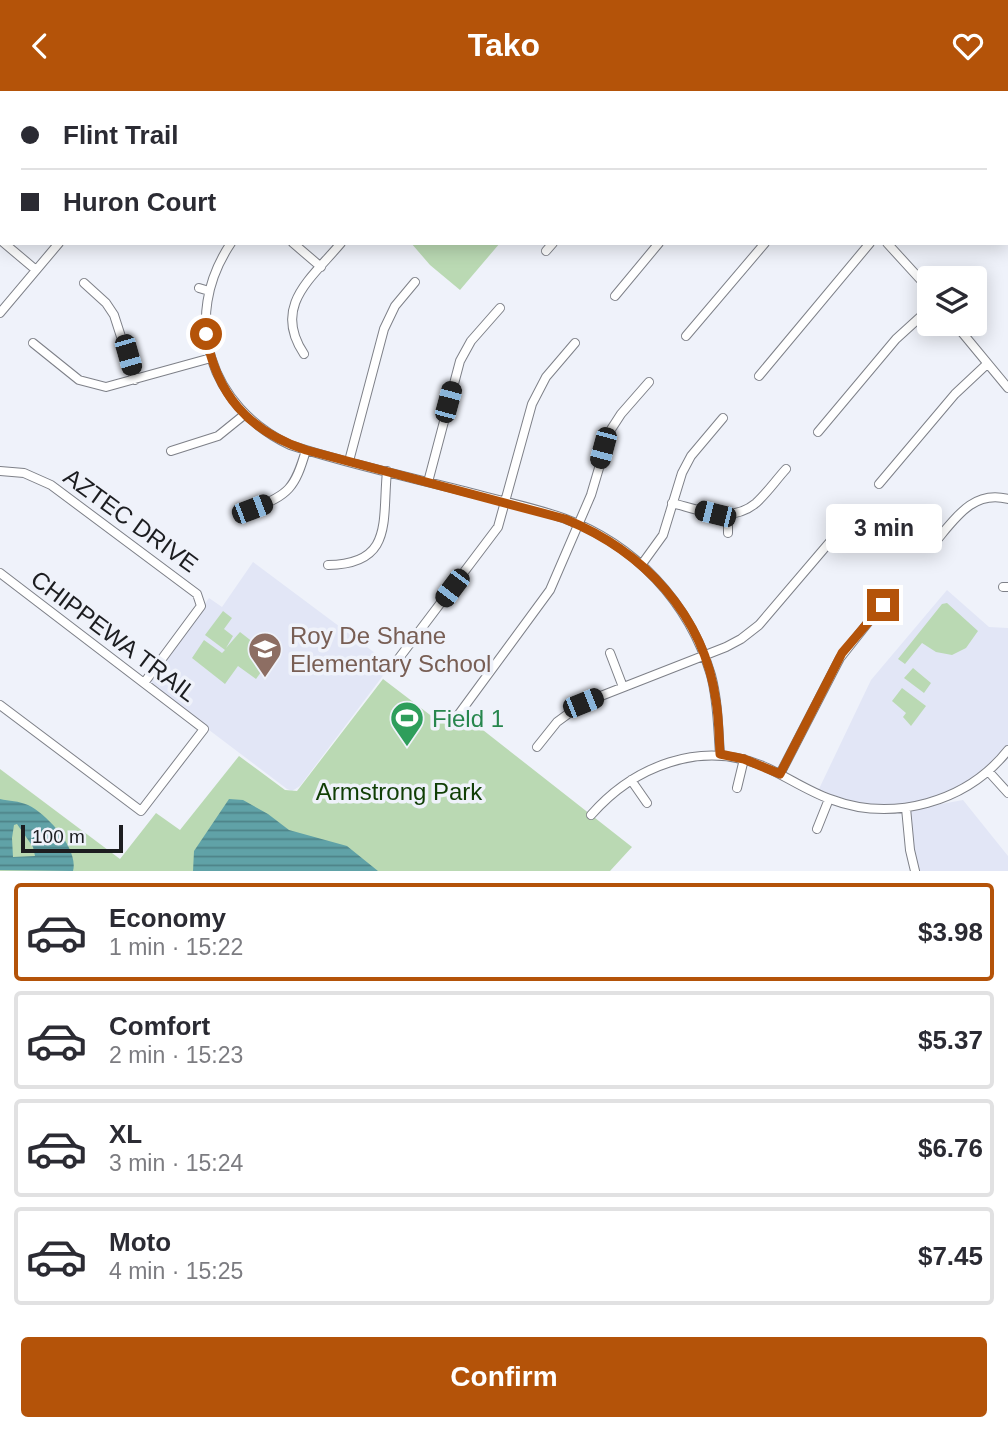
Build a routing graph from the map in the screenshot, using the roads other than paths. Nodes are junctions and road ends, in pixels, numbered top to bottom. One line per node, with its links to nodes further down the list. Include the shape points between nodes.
1 (7, 245): 13 (street)
2 (57, 245): 13 (street)
3 (230, 245): 18 (street)
4 (295, 245): 12 (street)
5 (339, 245): 12 (street)
6 (551, 245): 11 (street)
7 (657, 245): 19 (street)
8 (763, 245): 24 (street)
9 (868, 245): 30 (street)
10 (889, 245): 14 (street)
11 (546, 251)
12 (321, 267): 27 (street, via 292,309 292,334)
13 (36, 271): 21 (street)
14 (917, 276)
15 (415, 282): 39 (street, via 384,329)
16 (84, 283): 31 (street, via 114,315)
17 (199, 288): 18 (street)
18 (209, 291): 28 (street, via 205,322)
19 (615, 296)
20 (500, 307): 43 (street, via 460,361)
21 (0, 313)
22 (917, 320): 36 (street)
23 (965, 336): 29 (street)
24 (686, 337)
25 (33, 343): 31 (street, via 90,385 106,387)
26 (575, 343): 46 (street, via 537,392)
27 (304, 354)
28 (211, 358): 31 (street); 34 (street, via 223,386)
29 (987, 364): 33 (street); 44 (street, via 955,394)
30 (759, 376)
31 (135, 380)
32 (649, 382): 50 (street, via 612,426)
33 (1008, 388)
34 (244, 415): 37 (street, via 274,437); 38 (street, via 218,436)
35 (723, 418): 47 (street, via 691,456)
36 (818, 432)
37 (306, 450): 39 (street); 48 (street, via 290,489)
38 (171, 451)
39 (349, 461): 42 (street)
40 (786, 470): 49 (street, via 758,501)
41 (0, 471): 61 (street, AZTEC DRIVE, via 24,473 51,485 197,594 201,606)
42 (387, 471): 43 (street); 55 (street, via 384,524 377,544 355,563)
43 (428, 482): 46 (street)
44 (879, 484)
45 (1008, 499): 53 (street, via 996,496 970,504)
46 (506, 502): 50 (street); 60 (street, via 498,527)
47 (672, 503): 49 (street); 54 (street, via 663,535)
48 (252, 509)
49 (728, 515): 52 (street)
50 (579, 525): 54 (street); 64 (street, via 544,601)
51 (840, 530): 59 (street, via 759,625 741,639)
52 (727, 533)
53 (931, 547)
54 (642, 564): 59 (street, via 678,605)
55 (328, 565)
56 (0, 573): 61 (street, CHIPPEWA TRAIL)
57 (883, 605): 70 (street, via 842,653)
58 (610, 653): 62 (street)
59 (703, 655): 62 (street); 67 (street, via 716,701)
60 (390, 670)
61 (144, 683): 63 (street, CHIPPEWA TRAIL, via 204,729 141,811)
62 (623, 687): 65 (street, via 573,709)
63 (0, 705)
64 (456, 718)
65 (537, 747)
66 (1008, 750): 69 (street)
67 (720, 754): 68 (street); 71 (street, via 674,760)
68 (744, 759): 70 (street); 72 (street)
69 (989, 772): 73 (street); 76 (street, via 948,796)
70 (780, 774): 74 (street)
71 (631, 780): 75 (street); 77 (street)
72 (737, 788)
73 (1008, 793)
74 (829, 799): 76 (street, via 869,808); 78 (street)
75 (647, 803)
76 (906, 808): 79 (street)
77 (591, 814)
78 (817, 829)
79 (915, 871)

